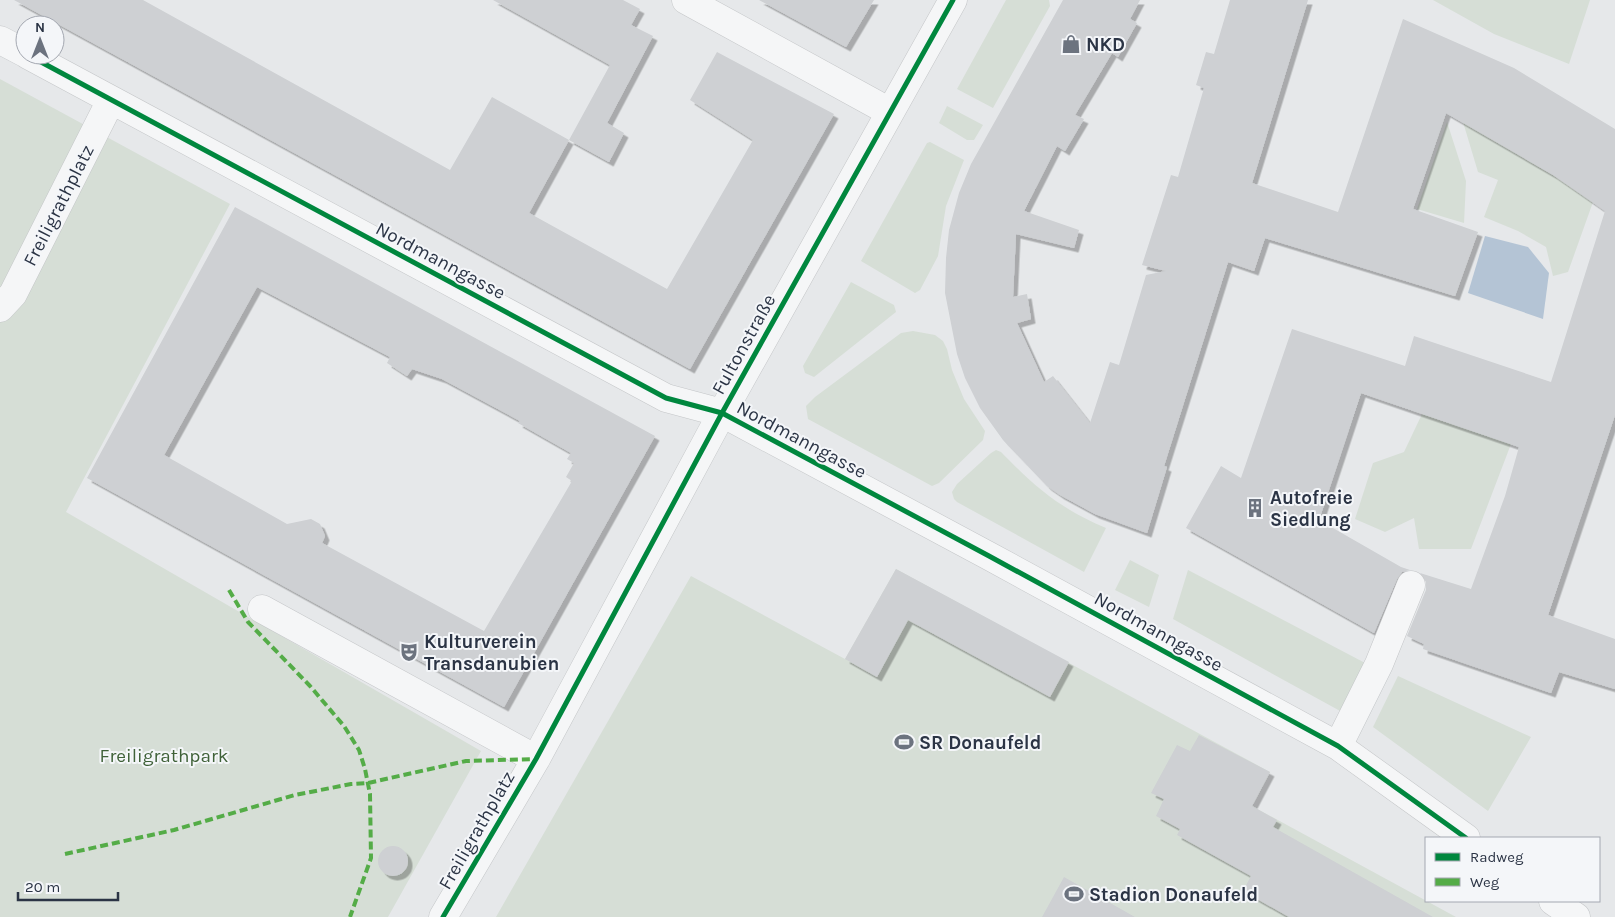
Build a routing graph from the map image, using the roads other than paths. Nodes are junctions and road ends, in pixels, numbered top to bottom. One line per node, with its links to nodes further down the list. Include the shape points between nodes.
1 (686, 0): 7 (street)
2 (954, 0): 7 (street, Fultonstraße)
3 (0, 40): 4 (street)
4 (15, 48)
5 (46, 65): 6 (street, Nordmanngasse)
6 (111, 100): 8 (street, Freiligrathplatz, via 13,294); 9 (street, Nordmanngasse, via 666,398)
7 (890, 112): 9 (street, Fultonstraße)
8 (0, 308)
9 (722, 413): 12 (street, Nordmanngasse); 13 (street, Fultonstraße)
10 (1411, 585): 12 (street, via 1379,664)
11 (262, 609): 13 (street, Freiligrathplatz)
12 (1338, 746): 14 (street, Nordmanngasse)
13 (536, 759): 16 (street, Freiligrathplatz)
14 (1465, 837)
15 (1554, 902): 17 (street)
16 (443, 917)
17 (1576, 917)

